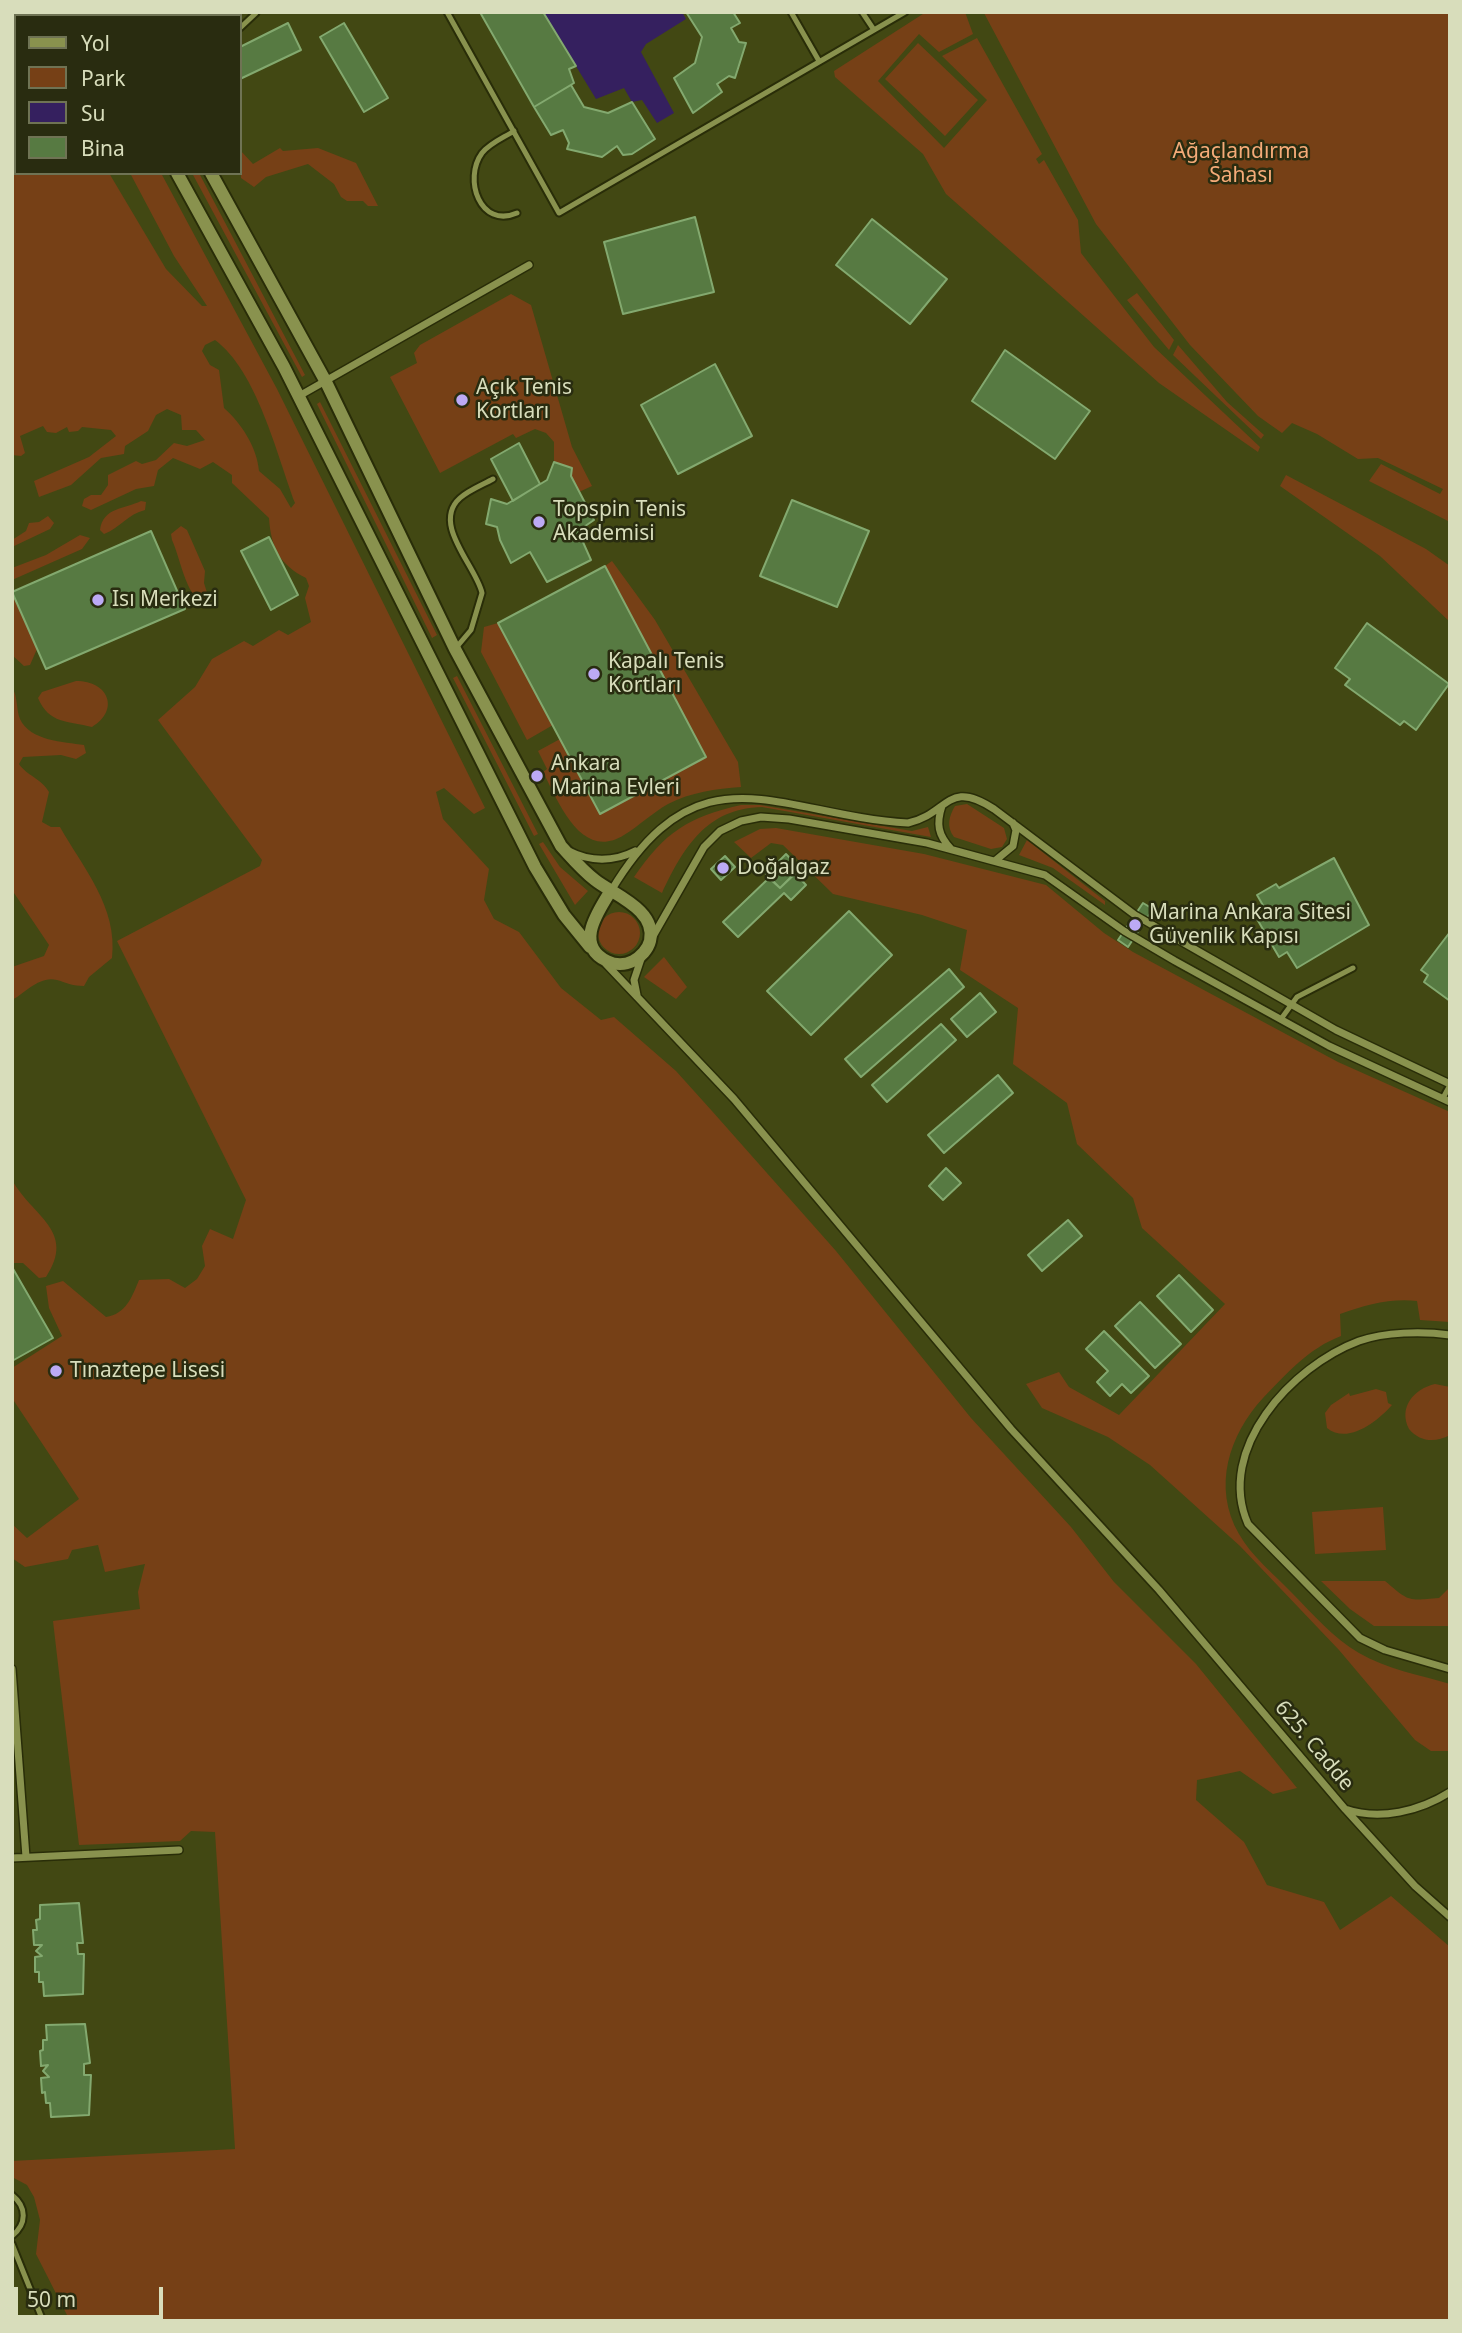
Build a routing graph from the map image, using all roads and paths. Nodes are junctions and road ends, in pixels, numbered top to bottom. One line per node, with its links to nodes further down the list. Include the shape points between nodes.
1 (447, 12): 9 (lane)
2 (791, 12): 8 (lane)
3 (862, 12): 7 (lane)
4 (905, 12): 7 (lane)
5 (257, 13): 6 (lane)
6 (242, 26)
7 (874, 30): 8 (lane)
8 (819, 61): 9 (lane, via 559,213)
9 (514, 131): 12 (lane, via 484,150 475,166 473,185 480,203 488,209 502,216)
10 (178, 175): 15 (street)
11 (212, 175): 14 (street)
12 (516, 213)
13 (529, 265): 14 (street)
14 (326, 383): 15 (street); 17 (street)
15 (299, 396): 26 (street, via 540,875 572,925)
16 (493, 479): 17 (lane, via 462,496 451,510 450,527 482,593 471,630)
17 (455, 649): 20 (street)
18 (942, 805): 19 (street, via 962,795 971,796); 21 (street, via 908,823 779,800 733,798 682,815); 22 (street, via 938,825 943,841)
19 (1012, 822): 23 (street, via 1016,830 1013,846); 29 (street, via 1135,915)
20 (561, 846): 21 (street, via 600,859 618,858); 24 (street)
21 (638, 849): 24 (street)
22 (952, 849): 23 (street); 25 (street, via 789,820 761,817 741,821 720,831 704,847)
23 (995, 860): 30 (street, via 1057,880 1124,931)
24 (610, 892): 25 (street, via 644,915 651,931); 26 (street, via 590,932)
25 (646, 948): 26 (street, via 623,964); 28 (street, via 634,981)
26 (600, 957): 28 (street, 625. Cadde)
27 (1353, 968): 29 (lane)
28 (638, 998): 37 (street, 625. Cadde, via 734,1099 1011,1429 1159,1590)
29 (1290, 1004): 30 (lane); 31 (street)
30 (1281, 1019): 32 (street)
31 (1450, 1084): 32 (lane)
32 (1446, 1100)
33 (1450, 1335): 35 (street, via 1381,1336 1324,1359 1259,1424 1244,1453 1239,1481 1248,1524 1348,1629 1373,1645)
34 (12, 1669): 39 (street)
35 (1450, 1669)
36 (1450, 1792): 37 (street, via 1396,1813)
37 (1345, 1809): 41 (street, 625. Cadde)
38 (179, 1850): 39 (street)
39 (26, 1857): 40 (street)
40 (12, 1858)
41 (1450, 1917)
42 (12, 2195): 43 (lane, via 24,2217)
43 (12, 2236)
44 (12, 2244): 45 (lane)
45 (43, 2321)

